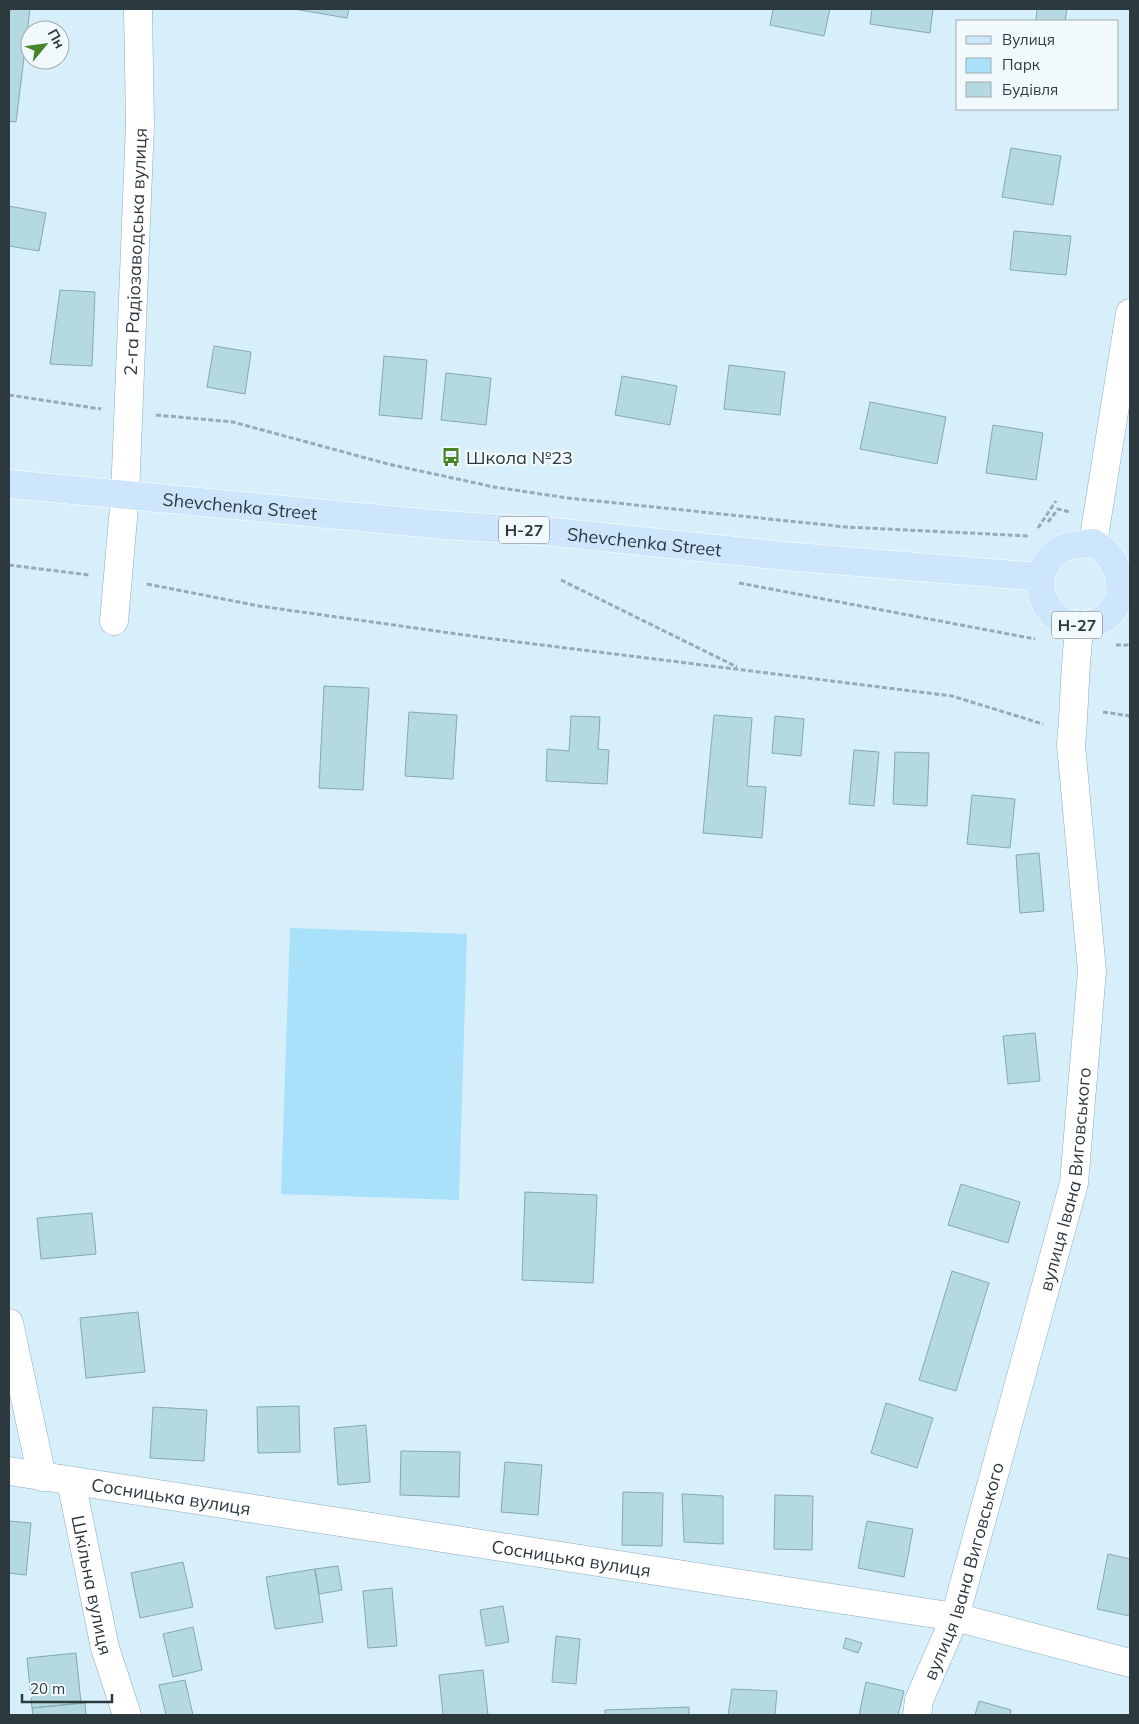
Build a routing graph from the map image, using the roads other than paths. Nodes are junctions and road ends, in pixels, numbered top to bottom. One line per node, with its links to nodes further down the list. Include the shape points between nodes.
1 (138, 9): 4 (street, 2-га Радіозаводська вулиця, via 140,124)
2 (1130, 313): 5 (street)
3 (9, 484): 4 (main road, Shevchenka Street / Н-27)
4 (125, 496): 6 (main road, Shevchenka Street / Н-27); 8 (street, 2-га Радіозаводська вулиця)
5 (1093, 544): 6 (main road, via 1067,546 1054,552); 7 (main road, Н-27, via 1103,548 1112,559)
6 (1040, 577): 9 (main road, Н-27, via 1050,611 1073,625)
7 (1126, 588): 9 (main road, Н-27, via 1113,612)
8 (114, 621)
9 (1079, 636): 14 (street, вулиця Івана Виговського, via 1071,745 1092,971 1074,1184)
10 (9, 1323): 12 (street)
11 (9, 1471): 12 (street, Сосницька вулиця)
12 (42, 1477): 13 (street, Сосницька вулиця)
13 (71, 1481): 14 (street, Сосницька вулиця); 16 (street, Шкільна вулиця, via 105,1648)
14 (955, 1617): 15 (street, Сосницька вулиця); 17 (street, вулиця Івана Виговського, via 919,1700)
15 (1130, 1663)
16 (127, 1715)
17 (917, 1715)

